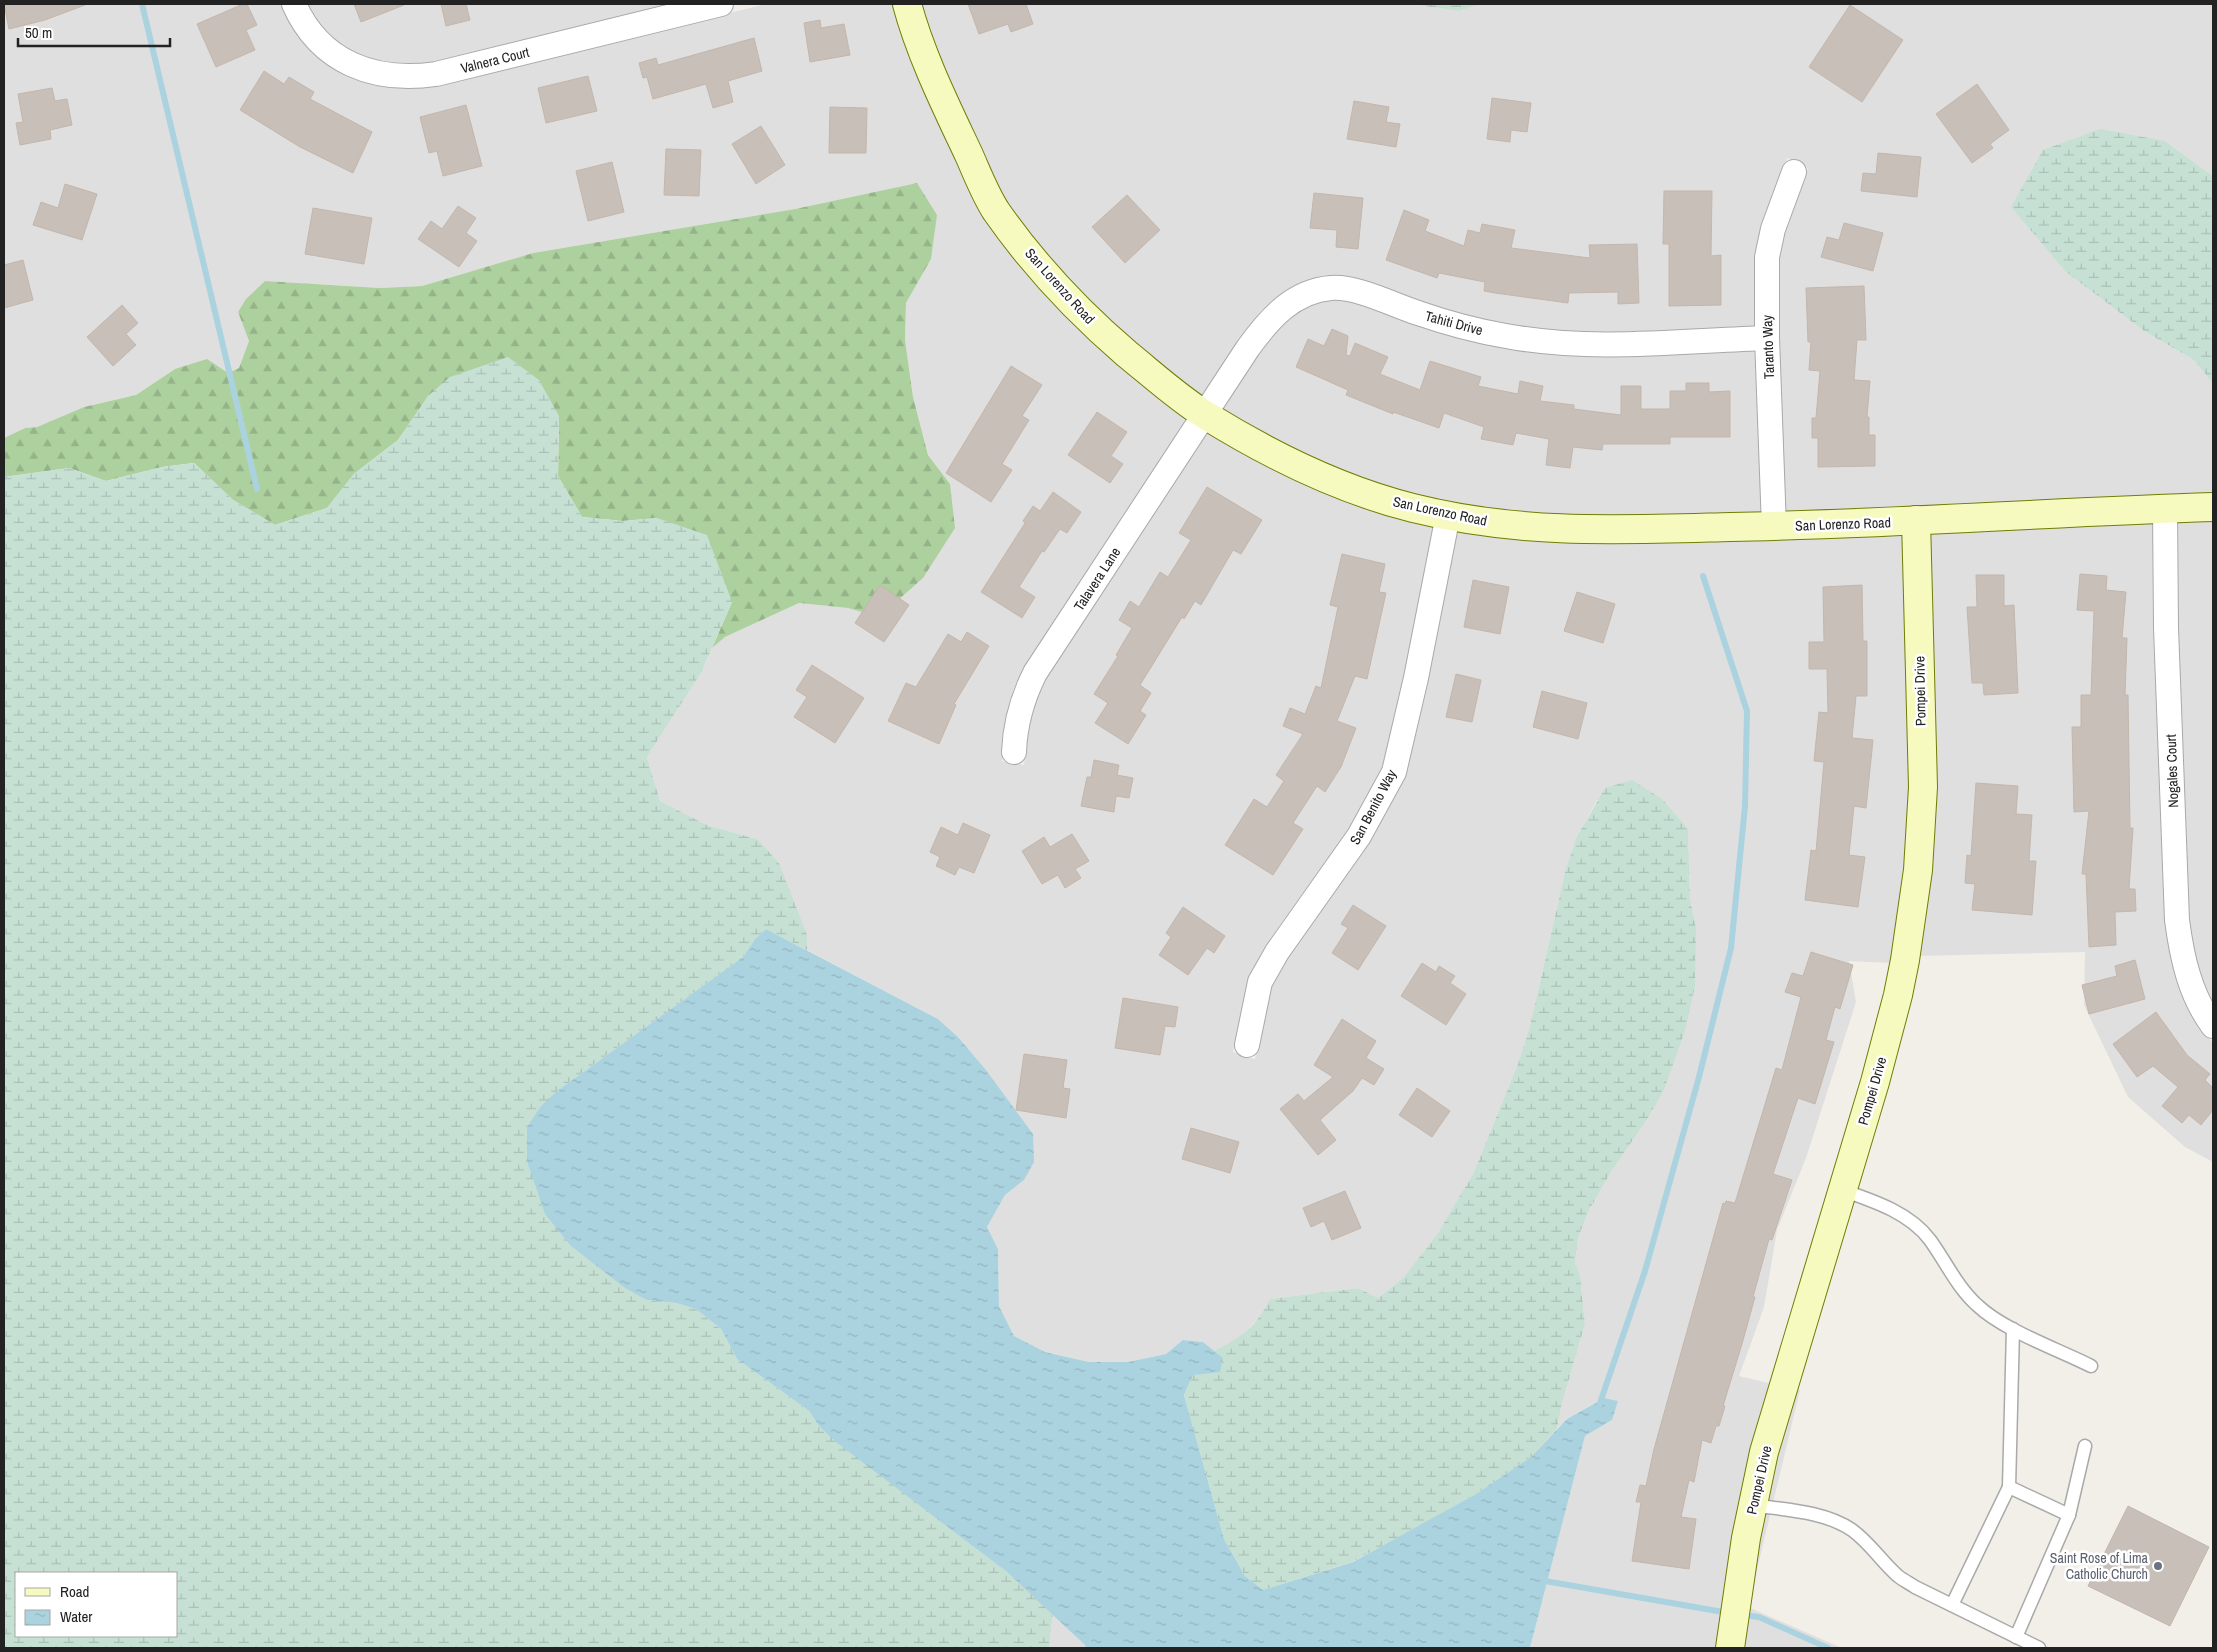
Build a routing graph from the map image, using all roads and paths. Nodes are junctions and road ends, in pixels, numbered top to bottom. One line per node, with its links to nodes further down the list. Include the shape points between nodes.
1 (294, 4): 2 (street, Valnera Court, via 316,37 342,59 378,74 413,78)
2 (721, 4)
3 (907, 4): 6 (street, San Lorenzo Road, via 940,93 994,207 1074,306 1161,382)
4 (1794, 172): 5 (street, Taranto Way, via 1769,243)
5 (1767, 338): 6 (street, Tahiti Drive, via 1591,344 1532,340 1480,331 1355,292 1330,288 1290,302 1269,320); 11 (street, Taranto Way)
6 (1205, 415): 9 (street, San Lorenzo Road, via 1330,480 1411,507); 12 (street, Talavera Lane, via 1035,673 1019,711)
7 (2213, 507): 8 (street, San Lorenzo Road)
8 (2164, 508): 10 (street, San Lorenzo Road); 13 (street, Nogales Court, via 2177,920 2190,983)
9 (1448, 515): 11 (street, San Lorenzo Road, via 1516,526 1586,531); 14 (street, San Benito Way, via 1394,772 1359,836 1277,952 1260,982)
10 (1916, 520): 11 (street, San Lorenzo Road); 15 (street, Pompei Drive, via 1923,787 1918,870 1898,995)
11 (1774, 527)
12 (1014, 752)
13 (2213, 1026)
14 (1247, 1045)
15 (1842, 1190): 16 (lane, via 1884,1206 1917,1226 1976,1305); 20 (street, Pompei Drive, via 1764,1452)
16 (2013, 1329): 17 (lane); 19 (lane)
17 (2090, 1366)
18 (2085, 1446): 21 (lane)
19 (2009, 1488): 21 (lane); 22 (lane)
20 (1752, 1506): 22 (lane, via 1823,1517 1852,1530 1898,1576); 24 (street, Pompei Drive)
21 (2069, 1515): 23 (lane)
22 (1952, 1606): 23 (lane)
23 (2016, 1637): 25 (lane)
24 (1730, 1646)
25 (2039, 1648)

